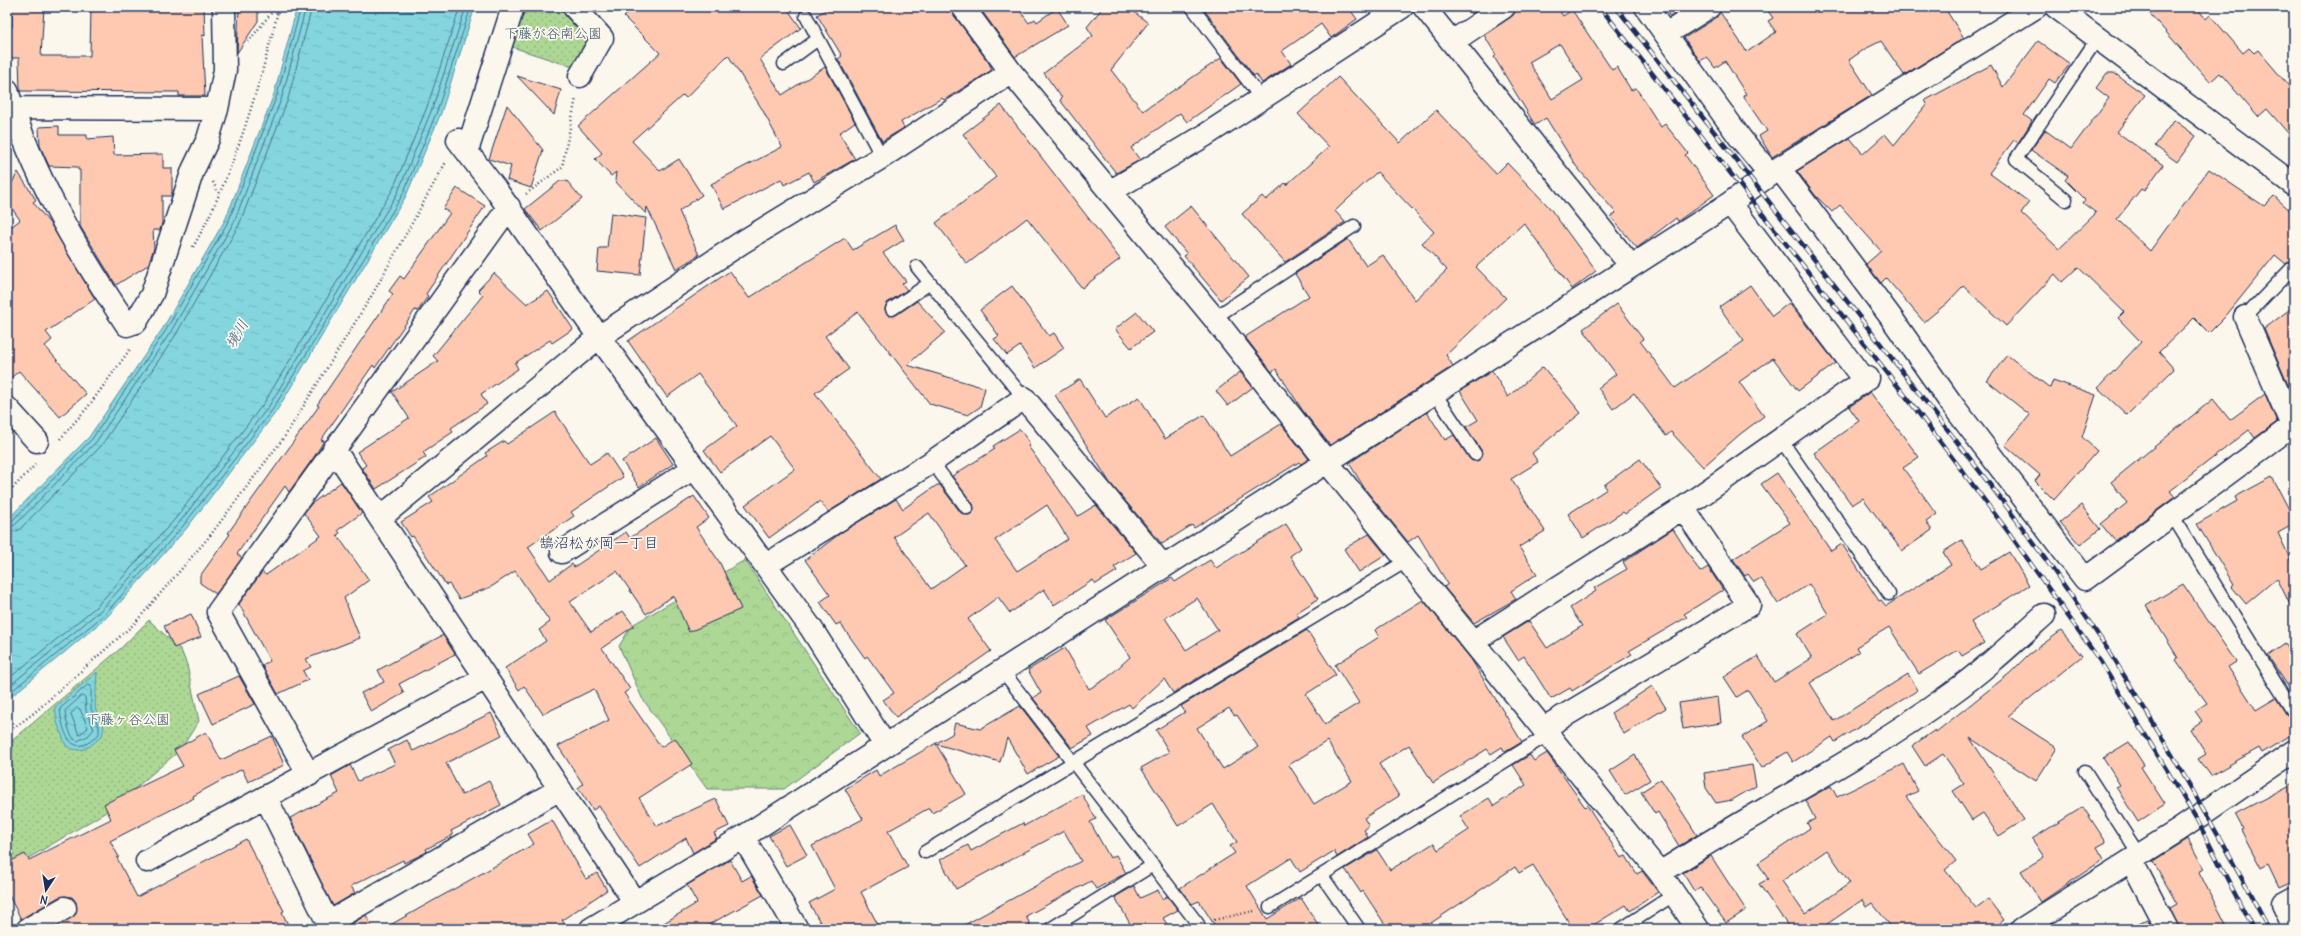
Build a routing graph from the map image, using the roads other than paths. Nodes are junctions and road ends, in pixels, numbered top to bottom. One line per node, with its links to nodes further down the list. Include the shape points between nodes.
1 (224, 7): 23 (street, via 225,70)
2 (513, 7): 30 (street, via 463,146)
3 (574, 7): 20 (street, via 602,38)
4 (963, 7): 19 (street)
5 (1192, 7): 21 (lane)
6 (1402, 7): 21 (street)
7 (1424, 7): 17 (street)
8 (1504, 7): 17 (street)
9 (1646, 7): 14 (street)
10 (1709, 7): 14 (street)
11 (2036, 7): 25 (street)
12 (2056, 7): 16 (street)
13 (806, 16): 15 (lane)
14 (1666, 34): 25 (street, via 1741,139)
15 (818, 39): 18 (lane); 24 (lane)
16 (2097, 39): 26 (street); 28 (lane, via 2016,159)
17 (1452, 42): 32 (street)
18 (784, 64)
19 (1011, 72): 24 (street); 27 (street)
20 (580, 76)
21 (1261, 98): 27 (street, via 1204,136)
22 (9, 101): 23 (street); 23 (street, via 51,200 127,325 136,322 152,294 193,170 208,139)
23 (217, 109)
24 (882, 157): 39 (street, via 741,243)
25 (1774, 171): 29 (street); 53 (street, via 1890,316 1951,402 2085,579)
26 (2294, 185)
27 (1111, 191): 38 (street)
28 (2066, 200)
29 (1730, 203): 32 (street); 44 (street, via 1866,379)
30 (509, 207): 39 (street); 46 (street)
31 (1354, 226): 38 (lane)
32 (1631, 266): 40 (street)
33 (2294, 266): 37 (lane)
34 (917, 267): 35 (lane)
35 (930, 282): 36 (lane); 41 (lane)
36 (892, 309)
37 (2245, 317): 43 (street)
38 (1214, 318): 49 (street)
39 (599, 337): 50 (street); 54 (street)
40 (1434, 392): 47 (lane); 49 (street)
41 (1024, 398): 48 (street); 58 (street)
42 (7, 408): 45 (street)
43 (2293, 428): 53 (street)
44 (1780, 440): 52 (street); 59 (lane)
45 (37, 441)
46 (334, 450): 54 (street); 70 (street, via 218,612)
47 (1475, 454)
48 (932, 462): 51 (lane); 57 (street)
49 (1327, 462): 56 (street); 58 (street)
50 (694, 468): 55 (street); 57 (street)
51 (967, 508)
52 (1683, 508): 61 (street); 65 (street, via 1749,605)
53 (2172, 515): 64 (lane)
54 (380, 518): 63 (street)
55 (562, 552)
56 (1408, 560): 61 (street); 68 (lane)
57 (766, 565): 66 (street, via 811,628)
58 (1163, 566): 62 (street)
59 (1889, 594)
60 (2044, 615): 78 (street, via 1989,665 1948,696 1813,782 1693,851)
61 (1474, 641): 65 (street)
62 (1002, 670): 66 (street); 68 (lane)
63 (486, 678): 70 (street); 71 (street)
64 (2294, 713)
65 (1546, 731): 78 (street); 79 (lane)
66 (885, 745): 73 (street)
67 (2294, 751): 75 (street)
68 (1073, 762): 74 (lane); 77 (lane)
69 (2085, 771): 75 (lane)
70 (309, 776): 72 (street)
71 (560, 789): 82 (street); 86 (street)
72 (266, 798): 76 (street); 86 (street)
73 (743, 837): 82 (street); 90 (street)
74 (925, 852)
75 (2135, 857): 95 (street); 96 (street)
76 (147, 861)
77 (1153, 865): 85 (lane); 91 (lane)
78 (1660, 873): 80 (street)
79 (1322, 876): 83 (lane); 92 (lane)
80 (1675, 894): 93 (lane); 94 (street)
81 (2294, 898): 87 (street, via 2283,904)
82 (634, 901): 89 (street)
83 (1270, 907)
84 (65, 908): 88 (street)
85 (1198, 924)
86 (329, 926)
87 (2294, 927)
88 (28, 929)
89 (591, 929)
90 (797, 929)
91 (1050, 929)
92 (1358, 929)
93 (1621, 929)
94 (1698, 929)
95 (2022, 929)
96 (2167, 929)

